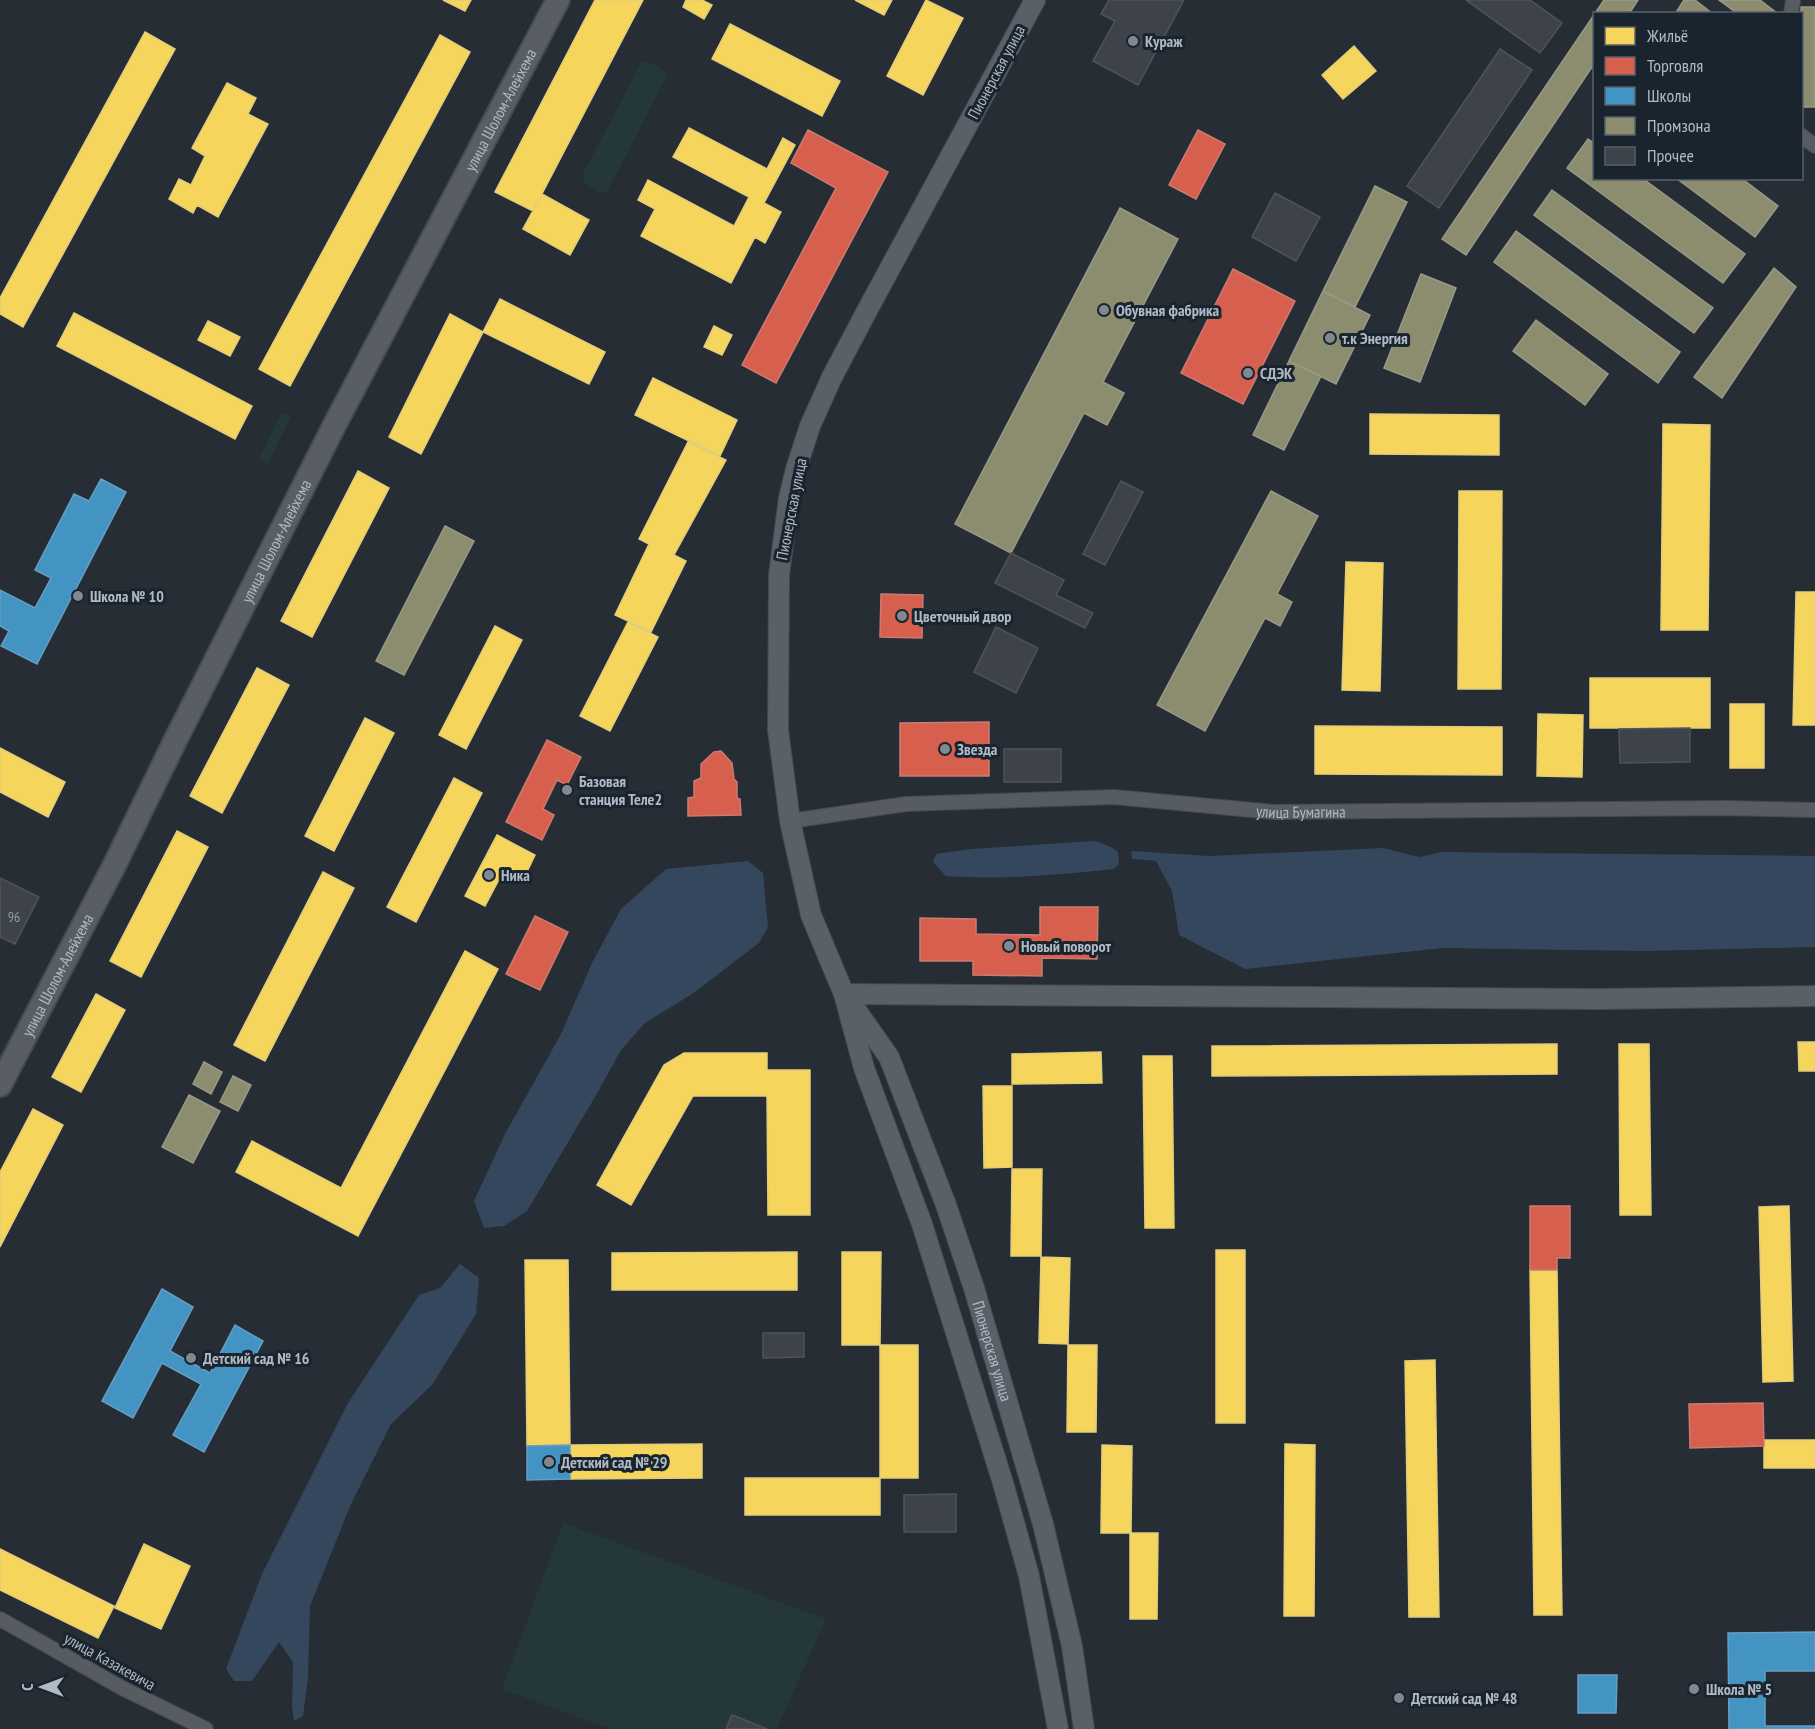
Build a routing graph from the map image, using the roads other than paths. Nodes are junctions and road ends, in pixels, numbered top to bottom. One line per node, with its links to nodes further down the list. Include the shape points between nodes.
1 (558, 0): 9 (main road, улица Шолом-Алейхема, via 334,426)
2 (1035, 0): 6 (main road, Пионерская улица, via 837,367 810,426 796,469 779,575 777,632 778,730)
3 (1803, 137): 4 (street)
4 (1815, 146)
5 (1815, 810): 6 (street, улица Бумагина, via 1273,812 1114,797 906,804)
6 (790, 821): 7 (main road, Пионерская улица, via 811,915)
7 (844, 994): 8 (main road, via 1588,999); 11 (main road, Пионерская улица, via 889,1057 946,1205 1023,1450); 12 (main road, Пионерская улица, via 864,1068 922,1224 1004,1483)
8 (1815, 996)
9 (0, 1085)
10 (0, 1618): 13 (street, улица Казакевича, via 122,1688)
11 (1072, 1646): 12 (main road); 15 (main road, Пионерская улица)
12 (1044, 1651): 14 (main road, Пионерская улица)
13 (206, 1729)
14 (1058, 1729)
15 (1084, 1729)

